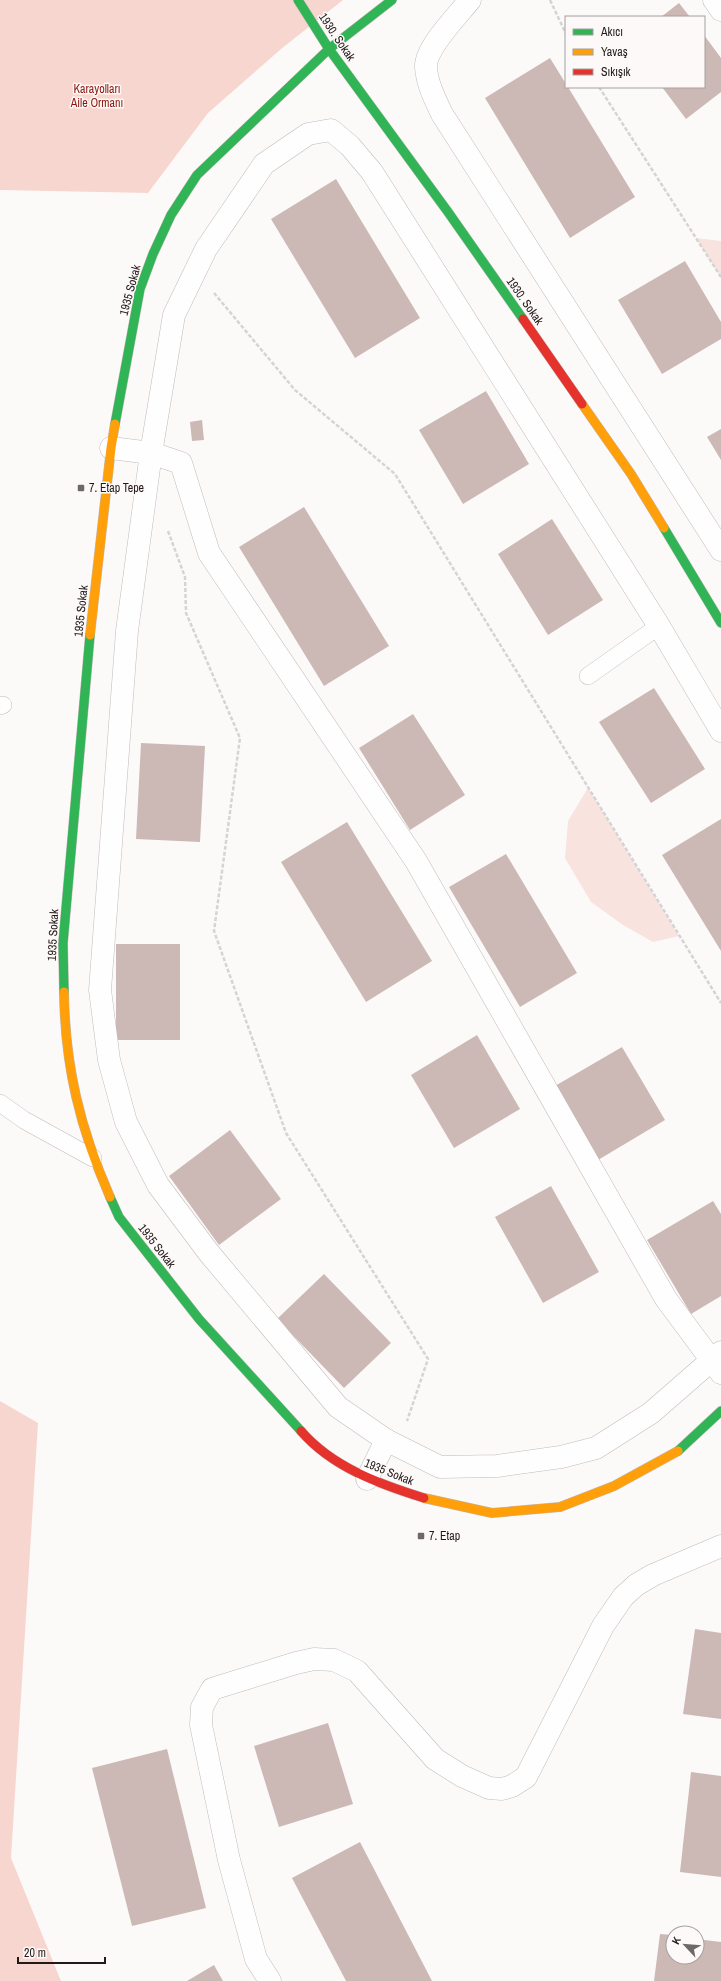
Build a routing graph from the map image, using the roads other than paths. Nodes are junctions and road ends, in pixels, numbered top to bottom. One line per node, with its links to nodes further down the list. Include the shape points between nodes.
1 (298, 0): 6 (street, 1930. Sokak)
2 (392, 0): 6 (street, 1935 Sokak)
3 (470, 0): 9 (street, via 435,42 426,65 429,83 442,114)
4 (714, 0): 5 (street)
5 (721, 10)
6 (329, 49): 7 (street, 1935 Sokak, via 197,175 170,215 140,289); 10 (street, 1930. Sokak, via 448,212 631,474)
7 (111, 448): 8 (street); 15 (street, 1935 Sokak, via 84,685 63,943 64,1013 68,1059 76,1103)
8 (151, 453): 11 (street, via 174,315 206,249 264,164 308,134 331,130 350,146 372,172); 16 (street, via 181,463 209,553 416,861 666,1299); 18 (street, via 127,631 100,990 109,1060 126,1122 158,1185 209,1253 338,1407)
9 (721, 550)
10 (721, 622)
11 (659, 626): 12 (lane); 13 (street)
12 (588, 676)
13 (721, 730)
14 (0, 1103): 15 (lane, via 24,1120)
15 (93, 1158): 19 (street, 1935 Sokak, via 119,1217 199,1319 312,1444)
16 (718, 1362): 18 (street, via 651,1413 596,1448 561,1457 497,1466 440,1467)
17 (721, 1411): 19 (street, 1935 Sokak, via 674,1454 614,1486 560,1507 492,1513 423,1498)
18 (392, 1443): 19 (street)
19 (366, 1479)
20 (721, 1546): 21 (street, via 653,1575 623,1597 603,1626 526,1777 512,1786 489,1788 462,1776 435,1759 357,1671 334,1660 314,1659 296,1663 212,1689 202,1707 201,1724 229,1860 256,1959)
21 (270, 1981)

